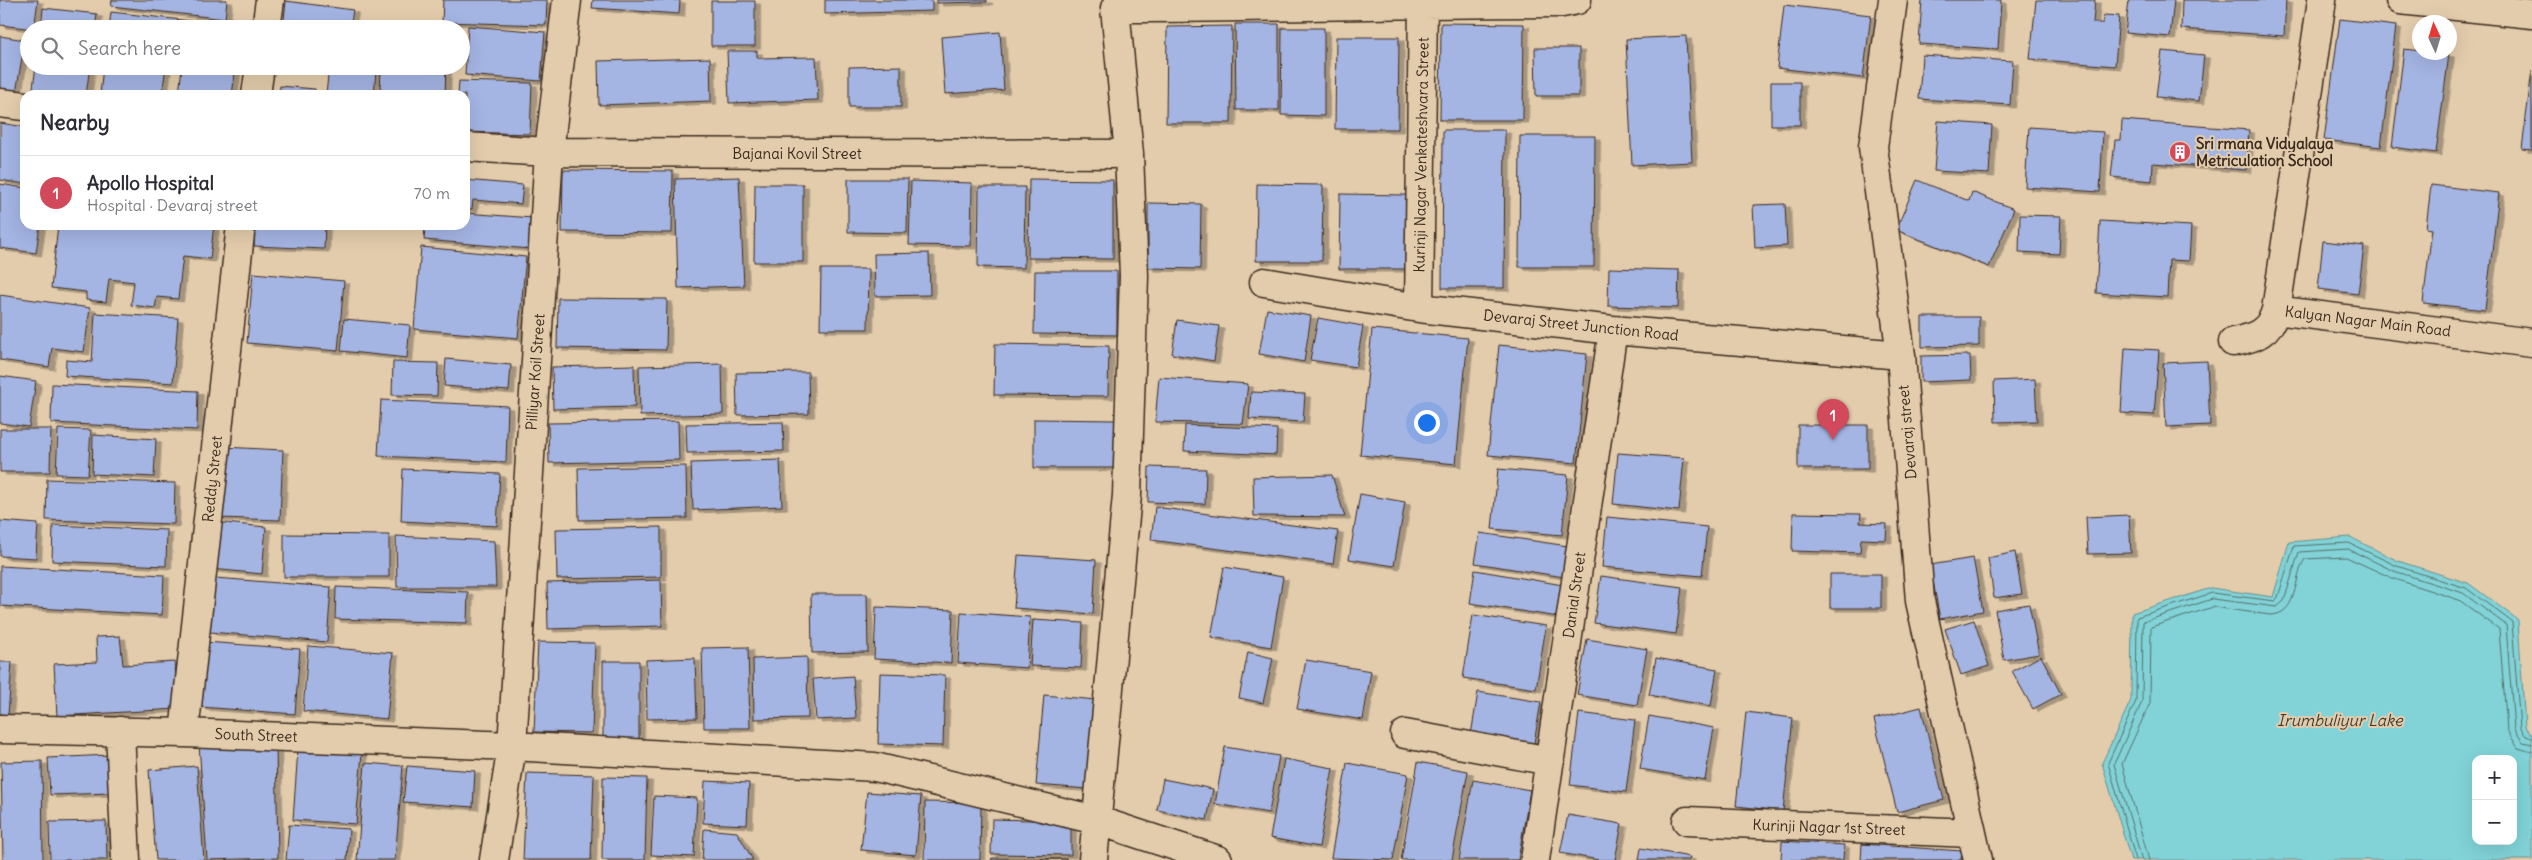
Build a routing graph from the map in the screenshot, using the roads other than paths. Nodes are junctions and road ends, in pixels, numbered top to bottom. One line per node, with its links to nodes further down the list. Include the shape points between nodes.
1 (270, 0): 9 (street)
2 (567, 0): 15 (street, Pilliyar Koil Street)
3 (1577, 0): 7 (street, via 1562,3)
4 (1893, 0): 24 (street, Devaraj street, via 1873,147)
5 (2322, 0): 20 (street, Kalyan Nagar Main Road)
6 (2400, 0): 8 (street)
7 (1423, 3): 16 (street, via 1115,8); 19 (street, Kurinji Nagar Venkateshvara Street)
8 (2532, 14)
9 (267, 20)
10 (259, 75): 11 (street)
11 (257, 90)
12 (0, 103): 13 (street)
13 (20, 105)
14 (470, 147): 15 (street, Bajanai Kovil Street)
15 (549, 152): 16 (street, Bajanai Kovil Street); 29 (street, Pilliyar Koil Street)
16 (1129, 154): 31 (street, via 1134,276 1127,495)
17 (240, 230): 27 (street, Reddy Street)
18 (1264, 282): 19 (street, Devaraj Street Junction Road)
19 (1420, 308): 21 (street, Devaraj Street Junction Road)
20 (2276, 310): 22 (street, via 2265,332); 23 (street, Kalyan Nagar Main Road)
21 (1613, 330): 24 (street, Devaraj Street Junction Road); 30 (street, Danial Street)
22 (2233, 342)
23 (2532, 342)
24 (1901, 355): 33 (street, Devaraj street, via 1920,601)
25 (0, 730): 26 (street, South Street)
26 (120, 731): 27 (street, South Street); 34 (street)
27 (184, 732): 29 (street, South Street)
28 (1405, 734): 30 (street)
29 (512, 746): 31 (street, South Street, via 875,767); 35 (street, Pilliyar Koil Street)
30 (1550, 761): 38 (street, Danial Street)
31 (1096, 820): 36 (street); 37 (street, South Street)
32 (1687, 821): 33 (street, Kurinji Nagar 1st Street)
33 (1971, 833): 39 (street, Devaraj street)
34 (126, 860)
35 (494, 860)
36 (1093, 860)
37 (1218, 860)
38 (1535, 860)
39 (1978, 860)

